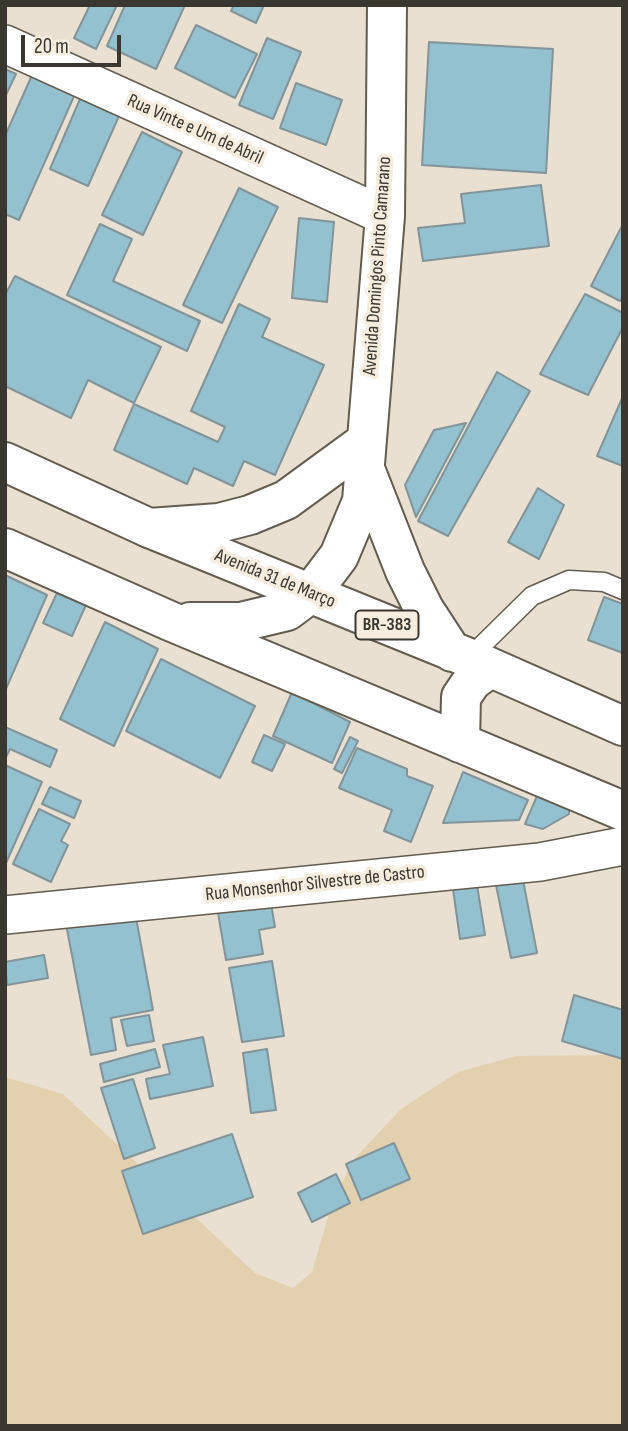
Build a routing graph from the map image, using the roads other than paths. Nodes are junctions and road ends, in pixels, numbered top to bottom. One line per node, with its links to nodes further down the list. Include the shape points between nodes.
1 (387, 5): 3 (main road, Avenida Domingos Pinto Camarano)
2 (5, 44): 3 (street, Rua Vinte e Um de Abril)
3 (385, 216): 4 (main road, Avenida Domingos Pinto Camarano)
4 (365, 456): 6 (main road, via 250,515 219,523); 9 (main road, Avenida Domingos Pinto Camarano, via 362,501 339,556); 11 (main road, via 405,571 424,609)
5 (5, 462): 6 (main road, Avenida 31 de Março / BR-383)
6 (149, 528): 9 (main road, Avenida 31 de Março / BR-383)
7 (5, 548): 10 (main road)
8 (623, 590): 11 (lane, via 604,582 569,580 532,597)
9 (311, 593): 10 (main road, Avenida Domingos Pinto Camarano, via 287,611 241,622); 11 (main road, Avenida 31 de Março / BR-383)
10 (170, 621): 13 (main road)
11 (470, 659): 12 (main road, Avenida 31 de Março / BR-383); 13 (main road, via 472,681 461,697)
12 (623, 726)
13 (460, 743): 14 (main road)
14 (623, 811)
15 (623, 846): 16 (street, Rua Monsenhor Silvestre de Castro, via 540,862)
16 (5, 915)

